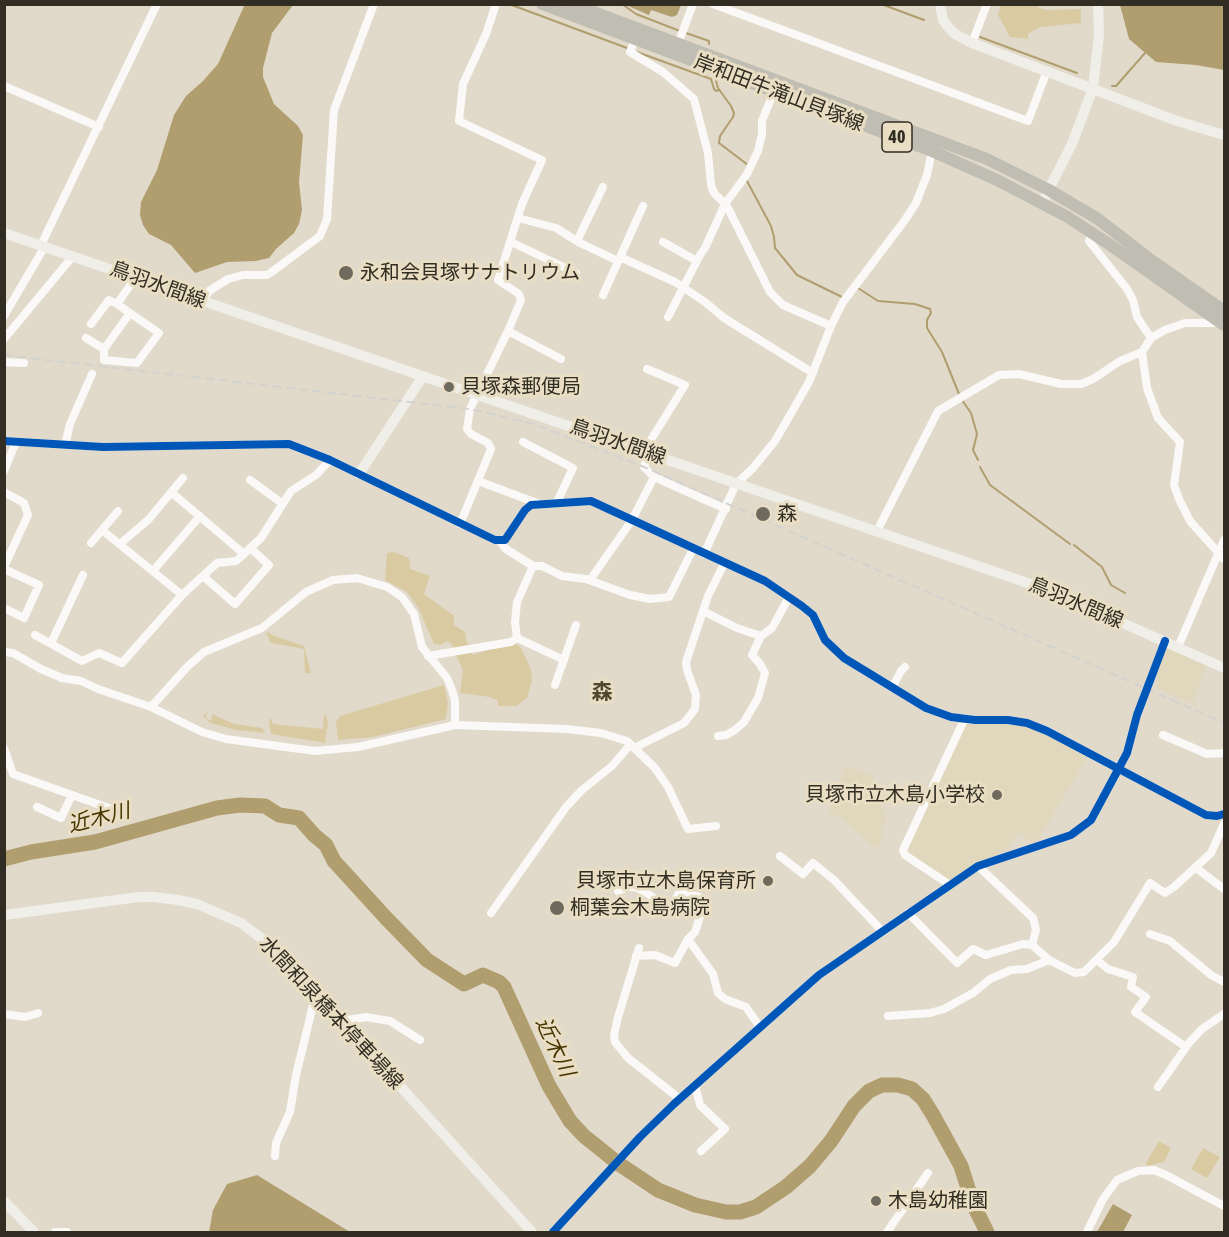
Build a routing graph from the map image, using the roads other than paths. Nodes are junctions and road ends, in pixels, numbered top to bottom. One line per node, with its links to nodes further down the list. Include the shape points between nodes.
1 (157, 4): 18 (street)
2 (374, 4): 40 (street, via 334,111 327,219 320,236 273,272 228,279 209,291)
3 (496, 4): 26 (street, via 463,84 459,122 542,160)
4 (542, 4): 11 (main road, 岸和田牛滝山貝塚線 / 40)
5 (572, 4): 13 (main road, 岸和田牛滝山貝塚線 / 40)
6 (693, 4): 13 (street)
7 (712, 4): 14 (street, via 1028,121)
8 (940, 4): 12 (street, via 949,28)
9 (987, 4): 12 (street)
10 (1098, 4): 16 (street)
11 (635, 39): 17 (main road, 岸和田牛滝山貝塚線 / 40); 24 (street, via 630,52 663,72 694,99 708,153 711,185)
12 (972, 43): 14 (street)
13 (678, 44): 20 (main road, 岸和田牛滝山貝塚線 / 40)
14 (1047, 71): 16 (street)
15 (4, 86): 18 (street)
16 (1093, 88): 19 (street); 22 (street)
17 (774, 91): 20 (main road, 岸和田牛滝山貝塚線 / 40); 24 (street, via 762,122 759,151)
18 (99, 127): 32 (street)
19 (1224, 135)
20 (933, 144): 22 (main road, 岸和田牛滝山貝塚線 / 40, via 987,159); 23 (main road, 岸和田牛滝山貝塚線 / 40); 47 (street, via 916,203 843,302)
21 (603, 187): 29 (street)
22 (1049, 190): 23 (street); 45 (main road, 岸和田牛滝山貝塚線 / 40, via 1098,219)
23 (1042, 203): 28 (main road, 岸和田牛滝山貝塚線 / 40)
24 (725, 204): 35 (street); 47 (street, via 775,299)
25 (643, 206): 34 (street)
26 (518, 218): 29 (street, via 556,228); 30 (street)
27 (4, 233): 32 (street, 鳥羽水間線)
28 (1091, 233): 45 (main road, 岸和田牛滝山貝塚線 / 40); 50 (street, via 1089,241 1127,289 1137,317)
29 (577, 241): 34 (street)
30 (511, 242): 36 (street); 48 (street, via 498,280 520,297)
31 (663, 242): 35 (street)
32 (43, 245): 33 (street, 鳥羽水間線); 43 (street)
33 (73, 255): 37 (street, 鳥羽水間線); 51 (street)
34 (619, 259): 38 (street, via 675,282); 39 (street)
35 (697, 261): 38 (street)
36 (576, 273)
37 (136, 277): 40 (street, 鳥羽水間線); 41 (street)
38 (683, 290): 44 (street); 58 (street)
39 (603, 295)
40 (202, 301): 60 (street, 鳥羽水間線)
41 (117, 304): 42 (street); 46 (street, via 109,300)
42 (130, 313): 52 (street); 52 (street, via 159,333 137,363 104,360)
43 (4, 316)
44 (668, 317)
45 (1223, 320): 50 (street, via 1185,323)
46 (91, 324)
47 (831, 327): 58 (street)
48 (508, 331): 54 (street); 61 (street)
49 (86, 338): 52 (street)
50 (1151, 338): 53 (street)
51 (4, 339)
52 (104, 349)
53 (1142, 352): 86 (street, via 1081,384 1060,384 1019,374 999,375 938,411); 94 (street, via 1147,388 1158,418 1180,442 1174,485 1179,499 1190,522)
54 (561, 359)
55 (4, 362): 56 (street)
56 (24, 363)
57 (647, 369): 66 (street, via 685,385)
58 (813, 373): 74 (street, via 775,441)
59 (92, 374): 65 (street)
60 (423, 376): 61 (street, 鳥羽水間線); 69 (street)
61 (477, 394): 66 (street, 鳥羽水間線); 73 (street, via 467,429 491,447)
62 (4, 441): 63 (street)
63 (16, 442): 65 (street); 68 (street)
64 (523, 442): 77 (street, via 573,468)
65 (65, 445): 67 (street, via 290,444)
66 (646, 452): 70 (street, via 644,467); 74 (street, 鳥羽水間線)
67 (330, 460): 69 (street); 79 (street, via 291,491)
68 (4, 471)
69 (359, 474): 84 (street)
70 (654, 477): 80 (street); 83 (street)
71 (183, 478): 76 (street)
72 (250, 480): 79 (street)
73 (478, 481): 78 (street); 84 (street)
74 (736, 484): 80 (street); 86 (street, 鳥羽水間線)
75 (4, 492): 97 (street, via 24,503 28,515)
76 (171, 492): 82 (street); 90 (street, via 149,519)
77 (558, 502): 78 (street); 83 (street, via 591,501)
78 (537, 503): 88 (street, via 525,510 505,540)
79 (283, 504): 92 (street, via 261,538)
80 (726, 509): 93 (street)
81 (118, 511): 85 (street)
82 (201, 516): 92 (street); 98 (street)
83 (632, 520): 91 (street); 101 (street)
84 (460, 524): 88 (street)
85 (102, 530): 89 (street); 90 (street)
86 (877, 531): 110 (street, 鳥羽水間線, via 1048,590)
87 (1224, 540): 94 (street)
88 (500, 541): 96 (street)
89 (91, 543)
90 (120, 544): 98 (street)
91 (693, 549): 93 (street); 101 (street, via 669,597 630,595)
92 (247, 551): 100 (street, via 236,561 217,563); 100 (street, via 268,565 235,604)
93 (704, 554): 95 (street)
94 (1222, 556): 112 (street)
95 (724, 564): 103 (street, via 765,581); 105 (street)
96 (533, 566): 101 (street); 109 (street, via 517,602)
97 (4, 568): 104 (street, via 39,585 24,618)
98 (153, 571): 102 (street)
99 (83, 575): 111 (street)
100 (202, 576): 102 (street)
101 (590, 580)
102 (182, 595): 111 (street, via 122,663 99,653 82,661)
103 (789, 597): 108 (street, via 772,628); 119 (street, via 813,615 825,640 844,658)
104 (4, 608)
105 (703, 611): 108 (street); 125 (street, via 686,662 696,695 695,709 684,723)
106 (576, 625): 115 (street)
107 (34, 635): 111 (street)
108 (761, 636): 123 (street, via 752,656 765,673 758,698 744,722 726,735)
109 (517, 638): 114 (street); 115 (street)
110 (1165, 641): 112 (street, 鳥羽水間線); 128 (street)
111 (51, 643)
112 (1178, 647): 117 (street, 鳥羽水間線)
113 (4, 652): 120 (street, via 62,678 81,681)
114 (428, 656): 120 (street, via 414,614 402,597 387,587 357,578 333,580 306,592 262,628 204,652); 122 (street, via 452,690)
115 (564, 660): 118 (street)
116 (905, 667): 119 (street)
117 (1224, 668)
118 (555, 685)
119 (892, 688): 121 (street, via 926,708)
120 (151, 707): 122 (street, via 202,732 315,751 358,747)
121 (965, 718): 128 (street, via 1027,723); 138 (street, via 903,850)
122 (455, 725): 125 (street, via 601,733)
123 (718, 735)
124 (1162, 735): 127 (street, via 1207,754)
125 (632, 746): 134 (street, via 668,787 688,829); 141 (street, via 566,807)
126 (4, 748): 129 (street, via 13,774)
127 (1224, 753)
128 (1119, 769): 132 (street, via 1206,815); 136 (street, via 1091,820 1081,829)
129 (72, 795): 130 (street, via 61,818); 131 (street)
130 (37, 807)
131 (120, 812)
132 (1224, 814)
133 (1224, 824): 137 (street, via 1211,853)
134 (716, 825)
135 (780, 856): 144 (street, via 803,874 813,863)
136 (978, 866): 138 (street); 147 (street, via 1033,918 1036,930)
137 (1196, 868): 139 (street); 149 (street, via 1165,893 1150,883 1114,942)
138 (950, 885): 142 (street)
139 (1224, 889)
140 (618, 891): 146 (street, via 634,887 668,904 682,892 702,898 704,904 695,932)
141 (491, 913)
142 (908, 913): 144 (street); 147 (street, via 957,963 973,949 986,955)
143 (4, 915): 151 (street, 水間和泉橋本停車場線, via 139,897 188,902 251,929 277,950)
144 (882, 931): 157 (street, via 819,975)
145 (1150, 934): 150 (street, via 1170,941)
146 (688, 939): 157 (street, via 713,974 718,993 746,1007); 162 (street, via 675,963 638,952 614,1035 628,1058)
147 (1032, 945): 148 (street)
148 (1049, 960): 149 (street, via 1075,973 1084,972); 154 (street, via 990,979 944,1009)
149 (1097, 960): 159 (street, via 1108,969 1133,977 1131,987 1146,997 1135,1012)
150 (1224, 982)
151 (316, 993): 156 (street, 水間和泉橋本停車場線); 164 (street, via 290,1112 276,1143)
152 (38, 1012): 153 (street, via 25,1017)
153 (4, 1014)
154 (888, 1016)
155 (1222, 1018): 159 (street, via 1202,1029)
156 (341, 1021): 158 (street, via 366,1017 390,1021); 171 (street, 水間和泉橋本停車場線)
157 (760, 1027): 160 (street)
158 (420, 1040)
159 (1186, 1047): 161 (street)
160 (695, 1085): 162 (street); 163 (street, via 700,1105 725,1129)
161 (1158, 1087)
162 (680, 1099): 172 (street)
163 (702, 1151)
164 (275, 1156)
165 (928, 1173): 173 (street)
166 (4, 1201): 168 (street)
167 (1224, 1206): 174 (street, via 1154,1170 1138,1171 1117,1180)
168 (34, 1233)
169 (56, 1233): 170 (street)
170 (67, 1233)
171 (532, 1233)
172 (552, 1233)
173 (887, 1233)
174 (1087, 1233)

